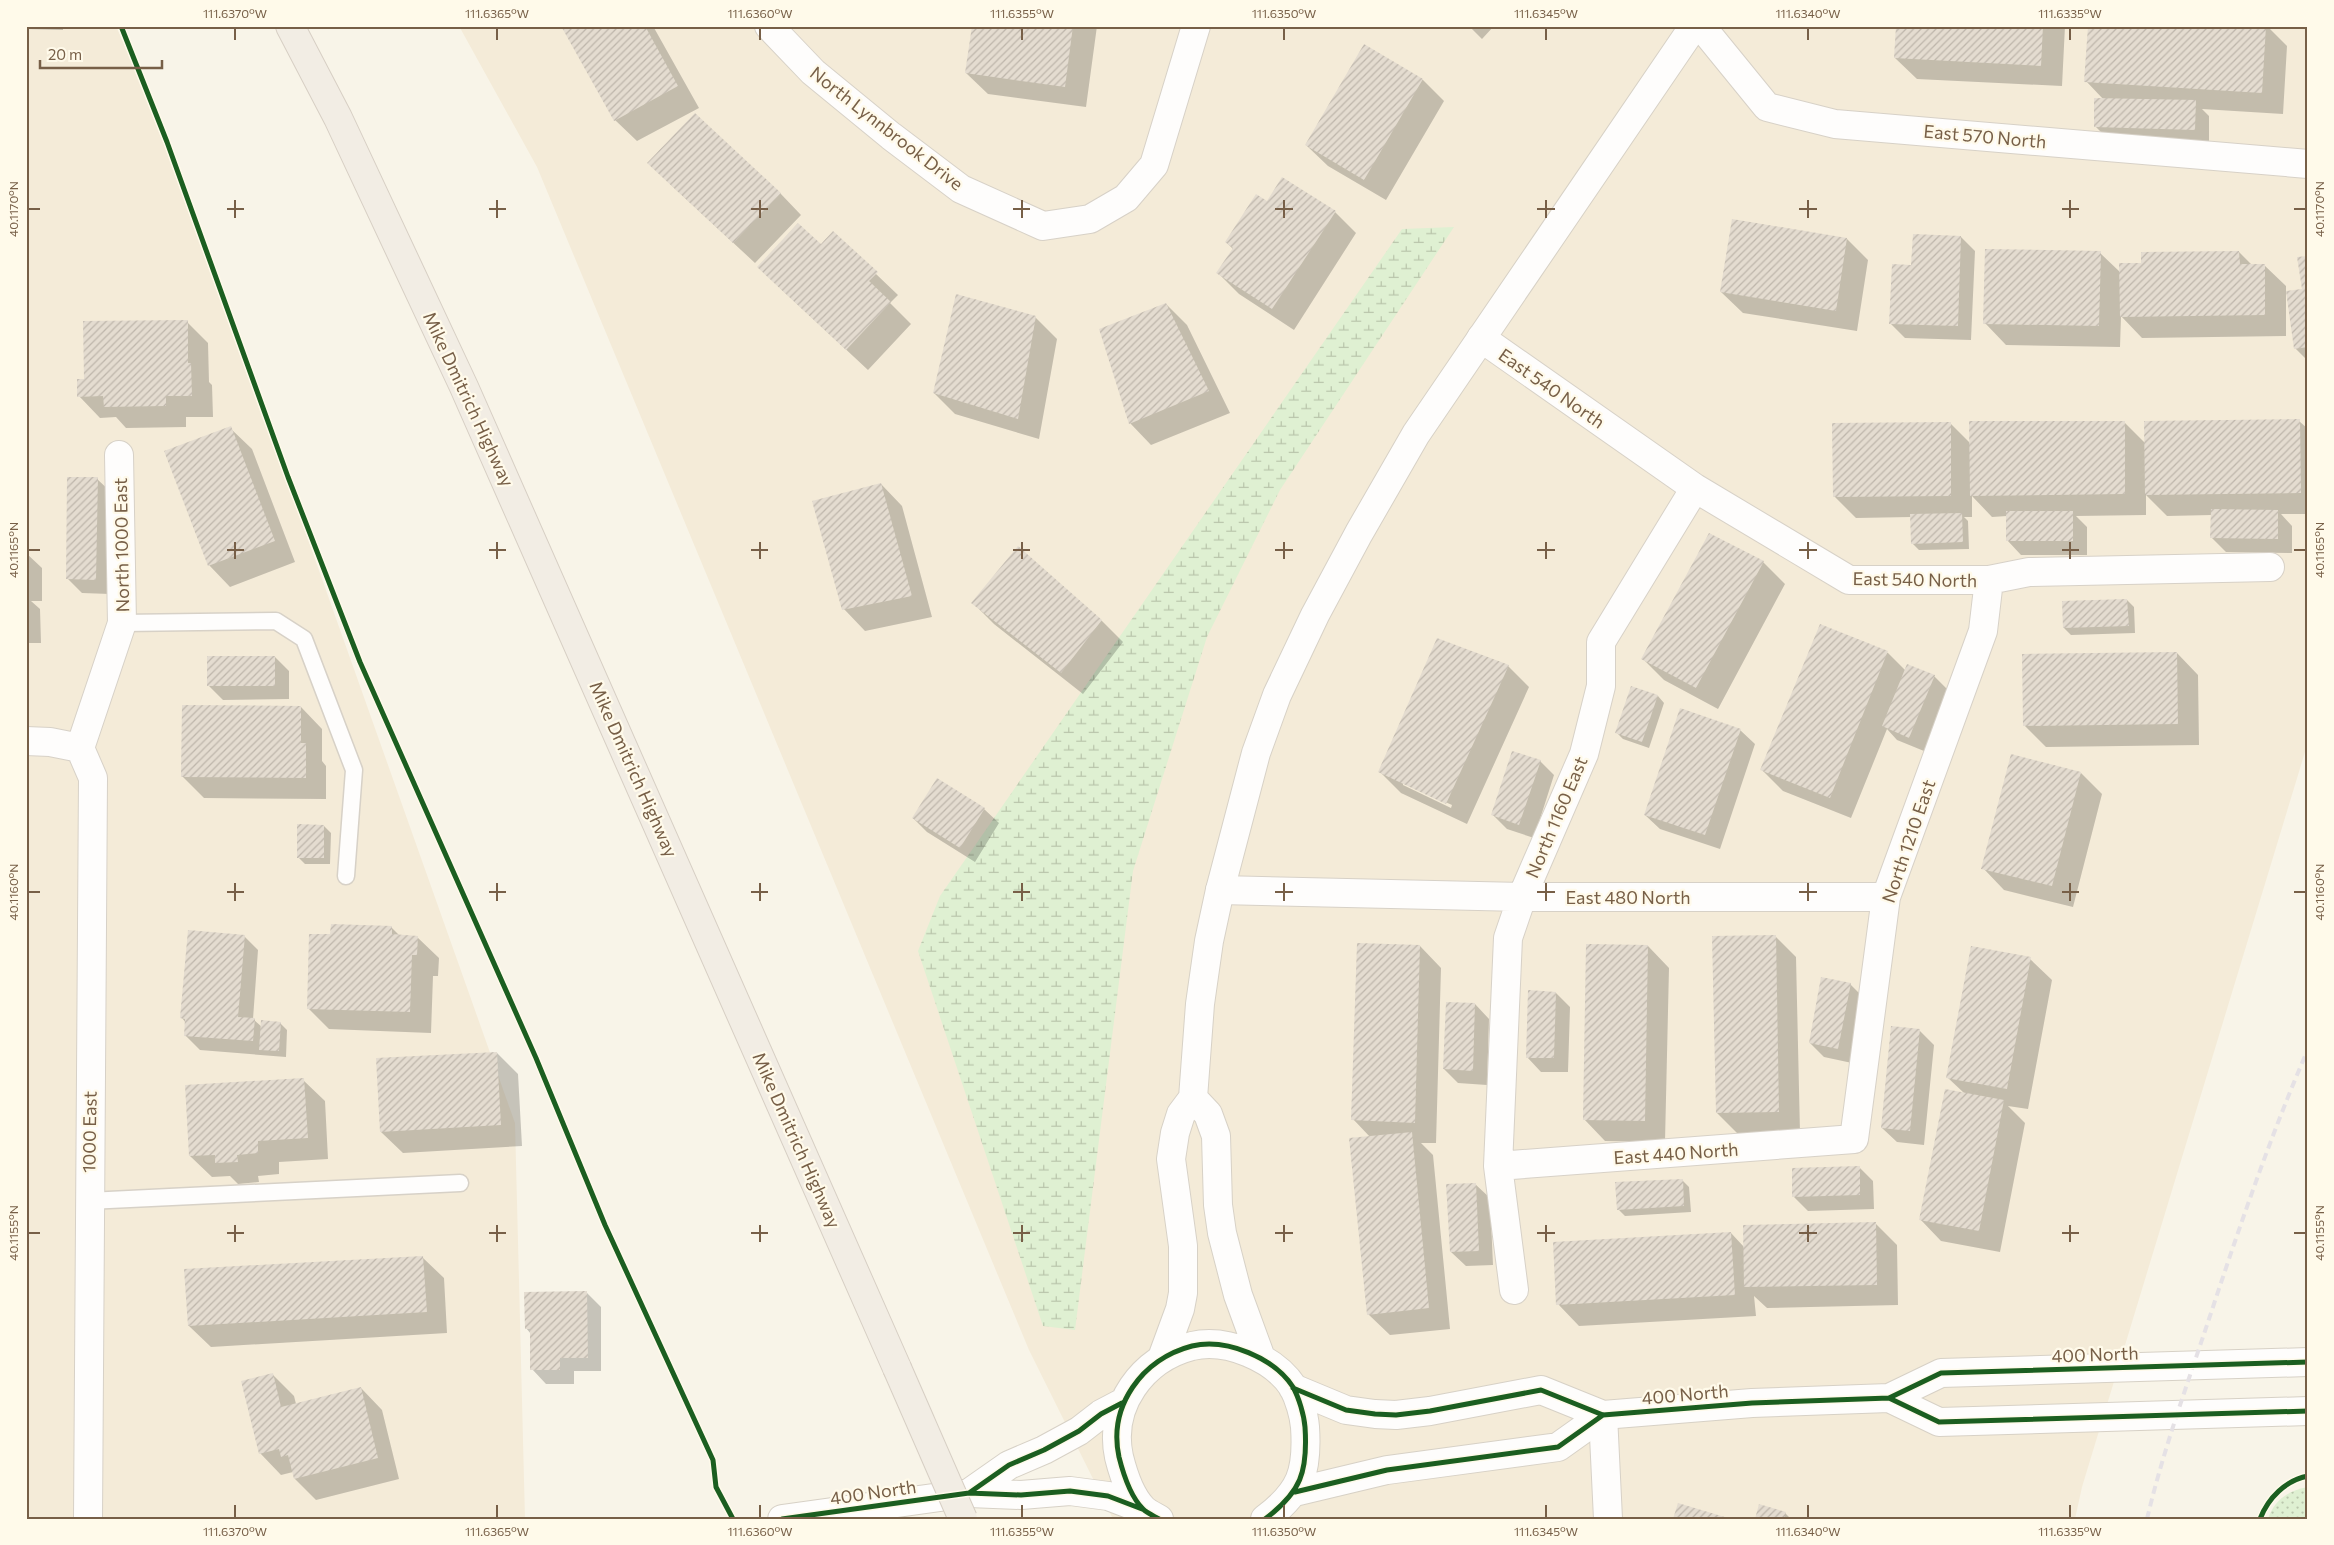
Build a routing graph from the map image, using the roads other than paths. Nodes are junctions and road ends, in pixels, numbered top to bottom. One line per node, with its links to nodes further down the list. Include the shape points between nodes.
1 (290, 26): 34 (highway, Mike Dmitrich Highway, bridge, via 338,118 464,386 898,1368)
2 (769, 26): 3 (street, North Lynnbrook Drive, via 813,72 961,189 1043,226 1090,219 1126,198 1154,165)
3 (1196, 26)
4 (1694, 26): 7 (street)
5 (1701, 26): 6 (street, East 570 North, via 1767,106 1835,124)
6 (2308, 164)
7 (1481, 338): 9 (street, East 540 North); 16 (street, via 1416,434 1315,615 1277,695 1254,761)
8 (119, 455): 12 (street, North 1000 East)
9 (1695, 488): 11 (street, East 540 North, via 1848,580); 17 (street, North 1160 East, via 1601,642 1601,686 1584,754)
10 (2270, 568): 11 (street, East 540 North, via 2029,572)
11 (1988, 580): 18 (street, North 1210 East, via 1983,631)
12 (122, 623): 14 (street, North 1000 East); 15 (lane, via 276,621 304,639 354,770)
13 (26, 741): 14 (street)
14 (80, 748): 23 (street, 1000 East, via 93,778)
15 (346, 876)
16 (1220, 890): 17 (street, East 480 North); 19 (street, via 1200,1004)
17 (1522, 897): 18 (street, East 480 North); 21 (street, North 1160 East, via 1508,938)
18 (1886, 897): 20 (street, North 1210 East)
19 (1193, 1098): 25 (street, via 1181,1114 1171,1159 1184,1264 1180,1309); 26 (street, via 1208,1114 1216,1136 1222,1233 1238,1295)
20 (1854, 1139): 21 (street, East 440 North)
21 (1498, 1166): 24 (street, North 1160 East)
22 (460, 1184): 23 (lane)
23 (88, 1200): 36 (street, 1000 East)
24 (1514, 1290)
25 (1162, 1358): 26 (street, via 1193,1346 1209,1345 1226,1346); 30 (street, via 1138,1380)
26 (1261, 1358): 28 (street)
27 (2308, 1362): 29 (street, 400 North, via 1941,1373)
28 (1293, 1388): 32 (street, via 1346,1410 1396,1415 1541,1390); 33 (street, via 1304,1418 1306,1443 1304,1468)
29 (1889, 1398): 31 (street, 400 North, via 1939,1422); 32 (street, 400 North, via 1752,1403)
30 (1122, 1403): 34 (street, via 1079,1431 1009,1465); 35 (street, via 1116,1431 1123,1476)
31 (2308, 1410)
32 (1603, 1415): 33 (street, via 1558,1447 1387,1470); 39 (street)
33 (1295, 1492): 38 (street)
34 (966, 1506): 35 (street, 400 North, via 1021,1495 1070,1492 1108,1496); 37 (street, 400 North)
35 (1150, 1514)
36 (88, 1519)
37 (782, 1519)
38 (1265, 1519)
39 (1608, 1519)

